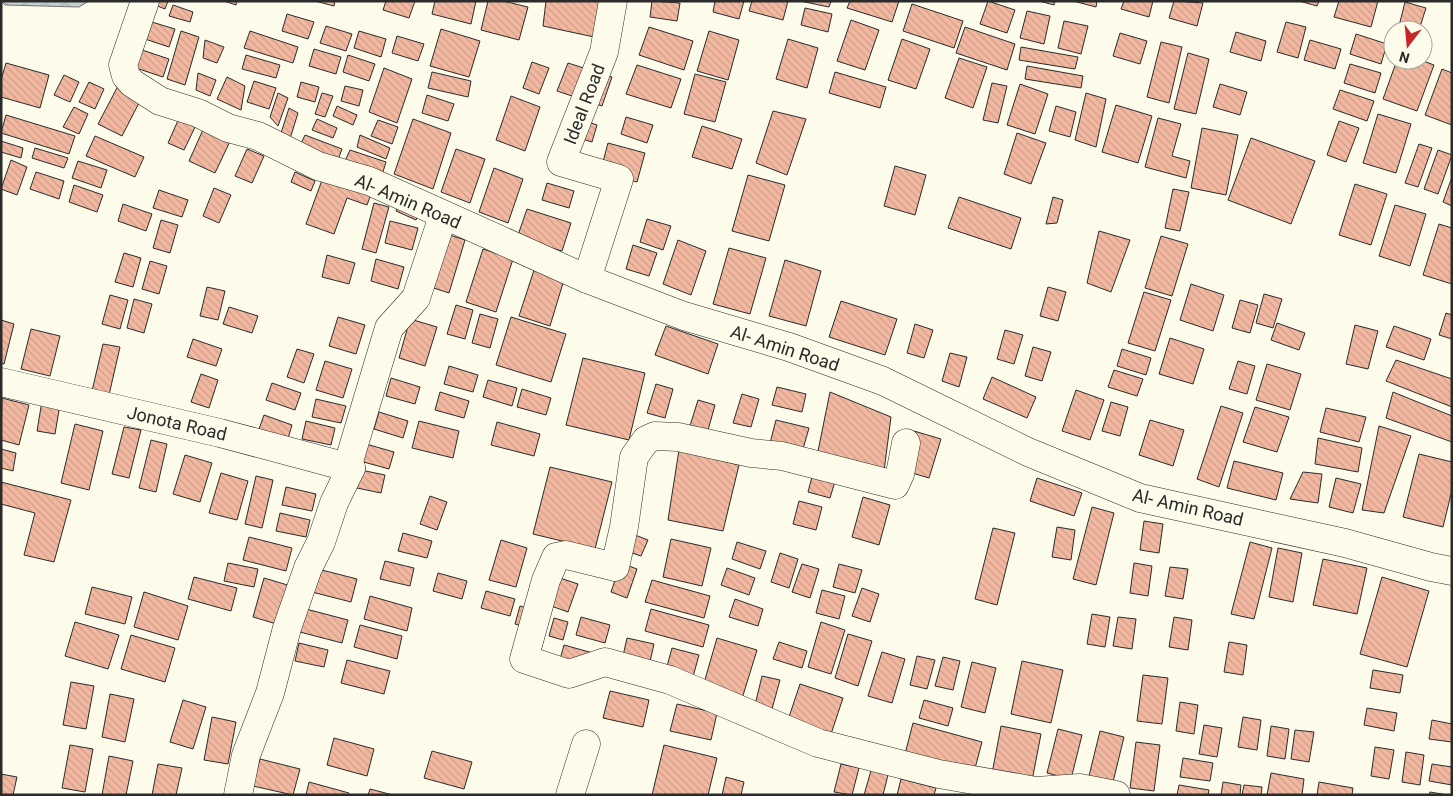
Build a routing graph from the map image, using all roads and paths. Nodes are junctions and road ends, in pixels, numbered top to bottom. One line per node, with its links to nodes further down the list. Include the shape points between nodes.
1 (145, 1): 3 (street, Al- Amin Road, via 123,66 132,83 160,101 228,128 258,136 318,166 369,181)
2 (613, 1): 4 (street, Ideal Road, via 604,52 561,162 618,179)
3 (443, 216): 4 (street, Al- Amin Road); 7 (street, via 416,298 390,328 349,461)
4 (587, 279): 8 (street, Al- Amin Road, via 684,316 789,347 882,381 1028,452 1140,498 1345,542)
5 (1, 382): 7 (street, Jonota Road, via 220,433)
6 (906, 442): 12 (street, via 895,485 782,456 678,438 655,436 646,440 634,457 615,567 566,555 556,557 546,580 524,658 569,674 605,662 679,684 818,743 939,774 1036,791 1080,788)
7 (351, 468): 10 (street, via 334,503 287,628 270,693 246,755)
8 (1452, 571)
9 (586, 744): 11 (street)
10 (238, 795)
11 (570, 795)
12 (1116, 795)

